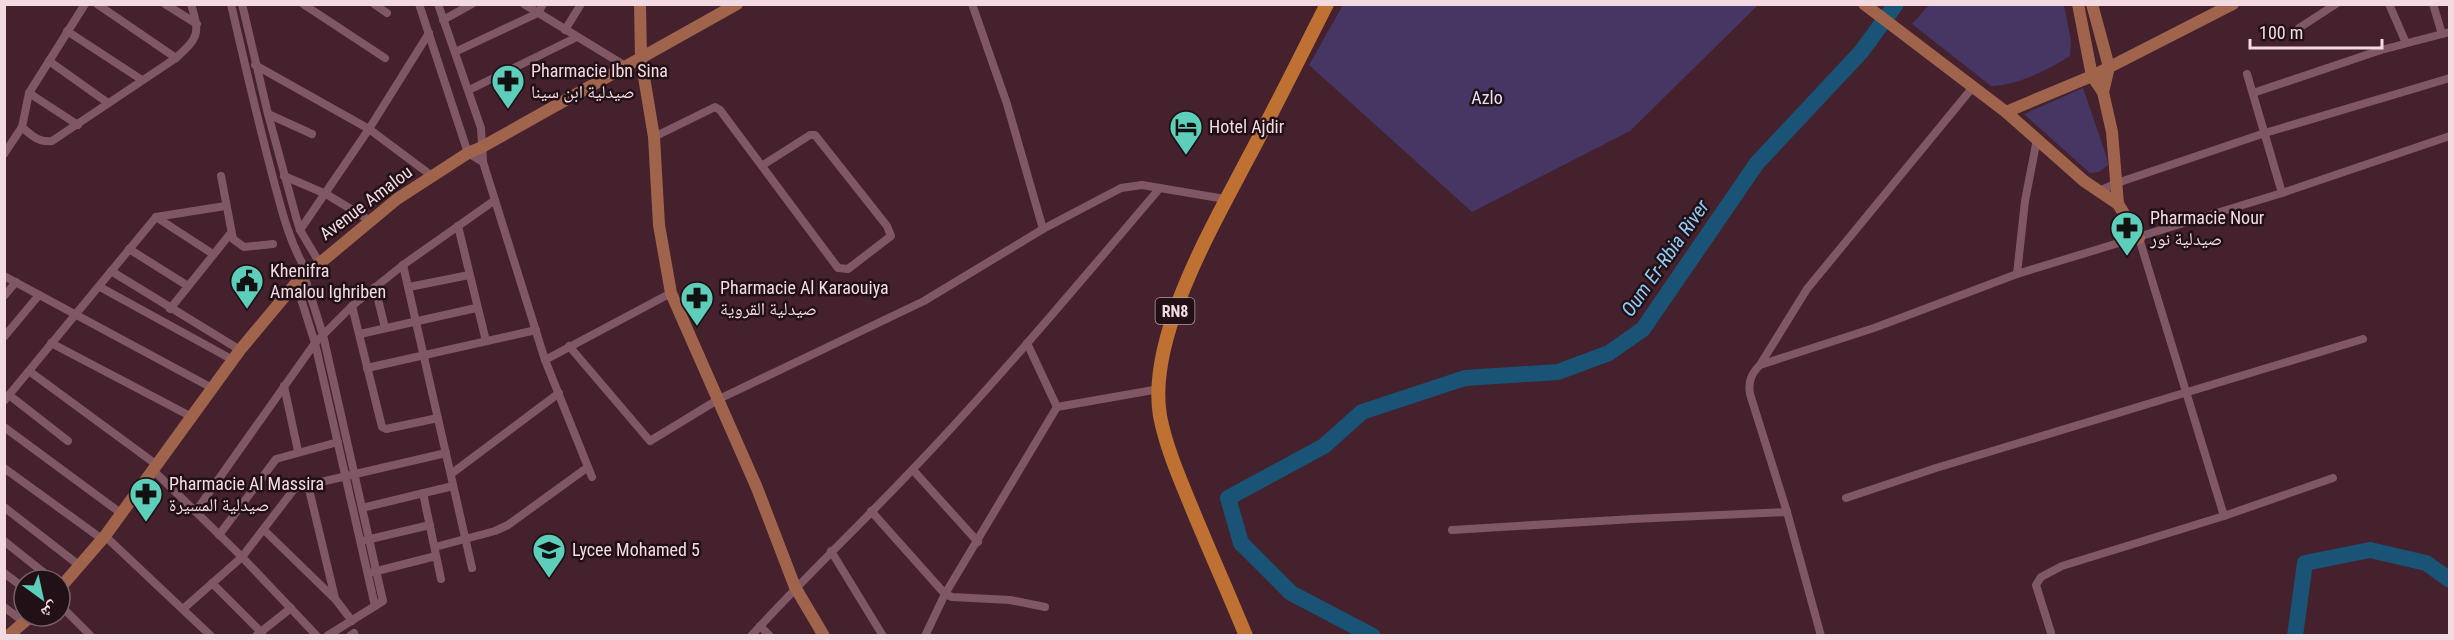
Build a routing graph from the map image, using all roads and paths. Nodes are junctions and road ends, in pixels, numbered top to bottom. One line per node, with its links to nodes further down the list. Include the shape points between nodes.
1 (85, 4): 32 (street)
2 (97, 4): 38 (street)
3 (165, 4): 29 (street)
4 (191, 4): 29 (street)
5 (231, 4): 98 (street, via 257,117)
6 (303, 4): 39 (street)
7 (374, 4): 26 (street)
8 (419, 4): 33 (street)
9 (438, 4): 28 (street)
10 (472, 4): 28 (street)
11 (524, 4): 27 (street)
12 (543, 4): 27 (street)
13 (581, 4): 31 (street)
14 (640, 4): 40 (street)
15 (737, 4): 40 (street, Avenue Amalou)
16 (972, 4): 85 (street, via 1007,104)
17 (1327, 4): 78 (main road, RN8)
18 (2078, 4): 46 (street)
19 (2092, 4): 44 (street)
20 (2233, 4): 44 (street)
21 (2336, 4): 30 (street)
22 (2389, 4): 36 (street)
23 (2433, 4): 34 (street)
24 (245, 5): 42 (street)
25 (1866, 6): 49 (street)
26 (387, 13)
27 (538, 13): 31 (street); 37 (street)
28 (443, 20): 37 (street)
29 (197, 24): 38 (street, via 194,42)
30 (2299, 28)
31 (565, 30): 35 (street)
32 (67, 31): 41 (street); 48 (street)
33 (429, 33): 59 (street); 66 (street)
34 (2446, 33): 36 (street)
35 (577, 38): 43 (street); 50 (street)
36 (2406, 43): 53 (street)
37 (455, 52): 50 (street)
38 (176, 58): 48 (street)
39 (385, 58)
40 (641, 59): 43 (street, Avenue Amalou); 63 (street)
41 (49, 61): 52 (street); 54 (street)
42 (255, 65): 56 (street); 59 (street)
43 (627, 67): 65 (street, Avenue Amalou)
44 (2109, 67): 46 (street); 51 (street)
45 (2247, 74): 53 (street)
46 (2092, 76): 51 (street); 55 (street)
47 (2450, 78): 60 (street)
48 (142, 80): 54 (street)
49 (1973, 87): 55 (street); 126 (street, via 1807,289)
50 (469, 90): 65 (street)
51 (2103, 92): 73 (street)
52 (29, 93): 57 (street); 58 (street)
53 (2253, 93): 60 (street)
54 (108, 103): 57 (street)
55 (2006, 112): 64 (street)
56 (268, 114): 61 (street); 71 (street)
57 (78, 125): 58 (street, via 48,142 35,139)
58 (22, 127): 67 (street)
59 (369, 129): 72 (street); 77 (street)
60 (2265, 133): 73 (street); 76 (street)
61 (312, 135)
62 (2450, 136): 76 (street)
63 (654, 137): 69 (street, via 715,107); 104 (street, via 659,225)
64 (2037, 139): 75 (street); 95 (street)
65 (483, 147): 66 (street, Avenue Amalou); 68 (street)
66 (468, 153): 68 (street); 72 (street, Avenue Amalou)
67 (4, 154)
68 (483, 162): 79 (street)
69 (763, 165): 69 (street, via 841,270 848,269 891,236 815,135)
70 (221, 176): 81 (street)
71 (284, 176): 77 (street); 86 (street)
72 (432, 176): 83 (street, Avenue Amalou)
73 (2117, 183): 75 (street); 80 (street)
74 (1160, 188): 78 (street); 85 (street, via 1142,184 1121,188); 121 (street)
75 (2099, 191): 80 (street)
76 (2282, 193): 88 (street)
77 (326, 194): 83 (street); 86 (street)
78 (1225, 199): 131 (main road, RN8, via 1173,316)
79 (495, 200): 84 (street); 113 (street)
80 (2118, 204): 88 (street)
81 (225, 206): 82 (street); 87 (street)
82 (156, 217): 90 (street); 91 (street)
83 (369, 220): 92 (street, Avenue Amalou)
84 (458, 226): 93 (street); 96 (street)
85 (1043, 229): 135 (street, via 924,301)
86 (300, 230): 92 (street)
87 (230, 234): 89 (street, via 244,246); 91 (street)
88 (2139, 238): 95 (street); 132 (street)
89 (273, 244)
90 (129, 249): 94 (street); 100 (street)
91 (213, 254): 100 (street)
92 (319, 262): 98 (street, Avenue Amalou)
93 (403, 265): 102 (street); 103 (street)
94 (111, 271): 101 (street); 109 (street)
95 (2017, 274): 126 (street, via 1874,328)
96 (469, 275): 103 (street); 108 (street)
97 (4, 276): 99 (street)
98 (302, 277): 115 (street); 120 (street); 123 (street, Avenue Amalou)
99 (16, 282): 105 (street); 106 (street)
100 (188, 286): 109 (street)
101 (100, 287): 110 (street); 123 (street)
102 (375, 287): 107 (street); 112 (street)
103 (409, 287): 111 (street)
104 (671, 293): 122 (street); 135 (street)
105 (39, 295): 110 (street); 116 (street)
106 (4, 296)
107 (352, 306): 114 (street); 115 (street)
108 (476, 308): 111 (street); 118 (street)
109 (170, 309): 123 (street)
110 (75, 315): 119 (street); 130 (street)
111 (416, 322): 112 (street); 124 (street)
112 (385, 328): 114 (street)
113 (536, 330): 118 (street); 125 (street)
114 (360, 334): 127 (street)
115 (323, 335): 120 (street); 149 (street)
116 (4, 337)
117 (2363, 339): 132 (street)
118 (486, 341): 124 (street)
119 (51, 343): 128 (street); 137 (street)
120 (315, 343): 129 (street); 141 (street)
121 (1028, 343): 136 (street); 147 (street)
122 (568, 346): 125 (street); 135 (street, via 650,441)
123 (236, 355): 130 (street, Avenue Amalou)
124 (424, 356): 127 (street); 138 (street)
125 (545, 360): 133 (street)
126 (1760, 365): 160 (street, via 1749,384 1750,394)
127 (367, 368): 138 (street, via 382,427)
128 (29, 371): 134 (street); 146 (street)
129 (284, 386): 142 (street); 158 (street)
130 (212, 388): 137 (street, Avenue Amalou)
131 (1159, 389): 136 (street); 203 (main road, RN8, via 1167,443)
132 (2185, 392): 155 (street); 162 (street)
133 (558, 393): 144 (street); 148 (street)
134 (7, 398): 140 (street)
135 (719, 399): 182 (street)
136 (1057, 406): 171 (street)
137 (192, 417): 146 (street, Avenue Amalou)
138 (438, 418): 143 (street)
139 (4, 427): 161 (street)
140 (68, 441)
141 (338, 442): 142 (street); 149 (street)
142 (298, 451): 166 (street, via 272,463)
143 (446, 453): 148 (street); 149 (street)
144 (588, 467): 150 (street); 168 (street, via 508,525)
145 (4, 468): 167 (street)
146 (155, 468): 158 (street); 161 (street, Avenue Amalou)
147 (913, 470): 159 (street); 171 (street)
148 (451, 474): 153 (street)
149 (350, 476): 152 (street); 157 (street); 169 (street)
150 (592, 477)
151 (2333, 478): 162 (street)
152 (308, 485): 164 (street, via 292,491); 184 (street)
153 (453, 486): 154 (street); 168 (street)
154 (423, 493): 157 (street); 163 (street)
155 (1846, 498)
156 (4, 507): 175 (street)
157 (362, 508): 169 (street)
158 (196, 511): 166 (street)
159 (871, 511): 172 (street); 183 (street)
160 (1787, 512): 165 (street); 204 (street)
161 (122, 514): 167 (street, Avenue Amalou)
162 (2224, 516): 205 (street, via 2046,573 2036,585)
163 (430, 525): 169 (street); 173 (street)
164 (264, 530): 174 (street); 184 (street)
165 (1452, 530)
166 (219, 535): 174 (street)
167 (104, 538): 175 (street, Avenue Amalou); 187 (street)
168 (466, 539): 173 (street); 177 (street)
169 (364, 540): 178 (street)
170 (4, 541): 176 (street)
171 (978, 542): 183 (street)
172 (831, 551): 182 (street); 201 (street)
173 (436, 552): 178 (street); 180 (street)
174 (242, 557): 181 (street); 186 (street)
175 (80, 566): 179 (street, Avenue Amalou)
176 (38, 568)
177 (472, 568)
178 (372, 572): 189 (street, via 375,606)
179 (72, 573)
180 (441, 579)
181 (212, 583): 187 (street); 191 (street)
182 (795, 587): 190 (street); 200 (street)
183 (945, 594): 185 (street); 202 (street)
184 (336, 600): 189 (street)
185 (1045, 607)
186 (291, 608): 191 (street); 194 (street)
187 (183, 609): 193 (street)
188 (72, 617): 192 (street)
189 (352, 621): 195 (street)
190 (760, 626): 198 (street); 199 (street)
191 (259, 634)
192 (91, 636)
193 (211, 636)
194 (317, 636)
195 (327, 636)
196 (350, 636): 197 (street)
197 (355, 636)
198 (751, 636)
199 (771, 636)
200 (824, 636)
201 (883, 636)
202 (925, 636)
203 (1246, 636)
204 (1821, 636)
205 (2052, 636)

